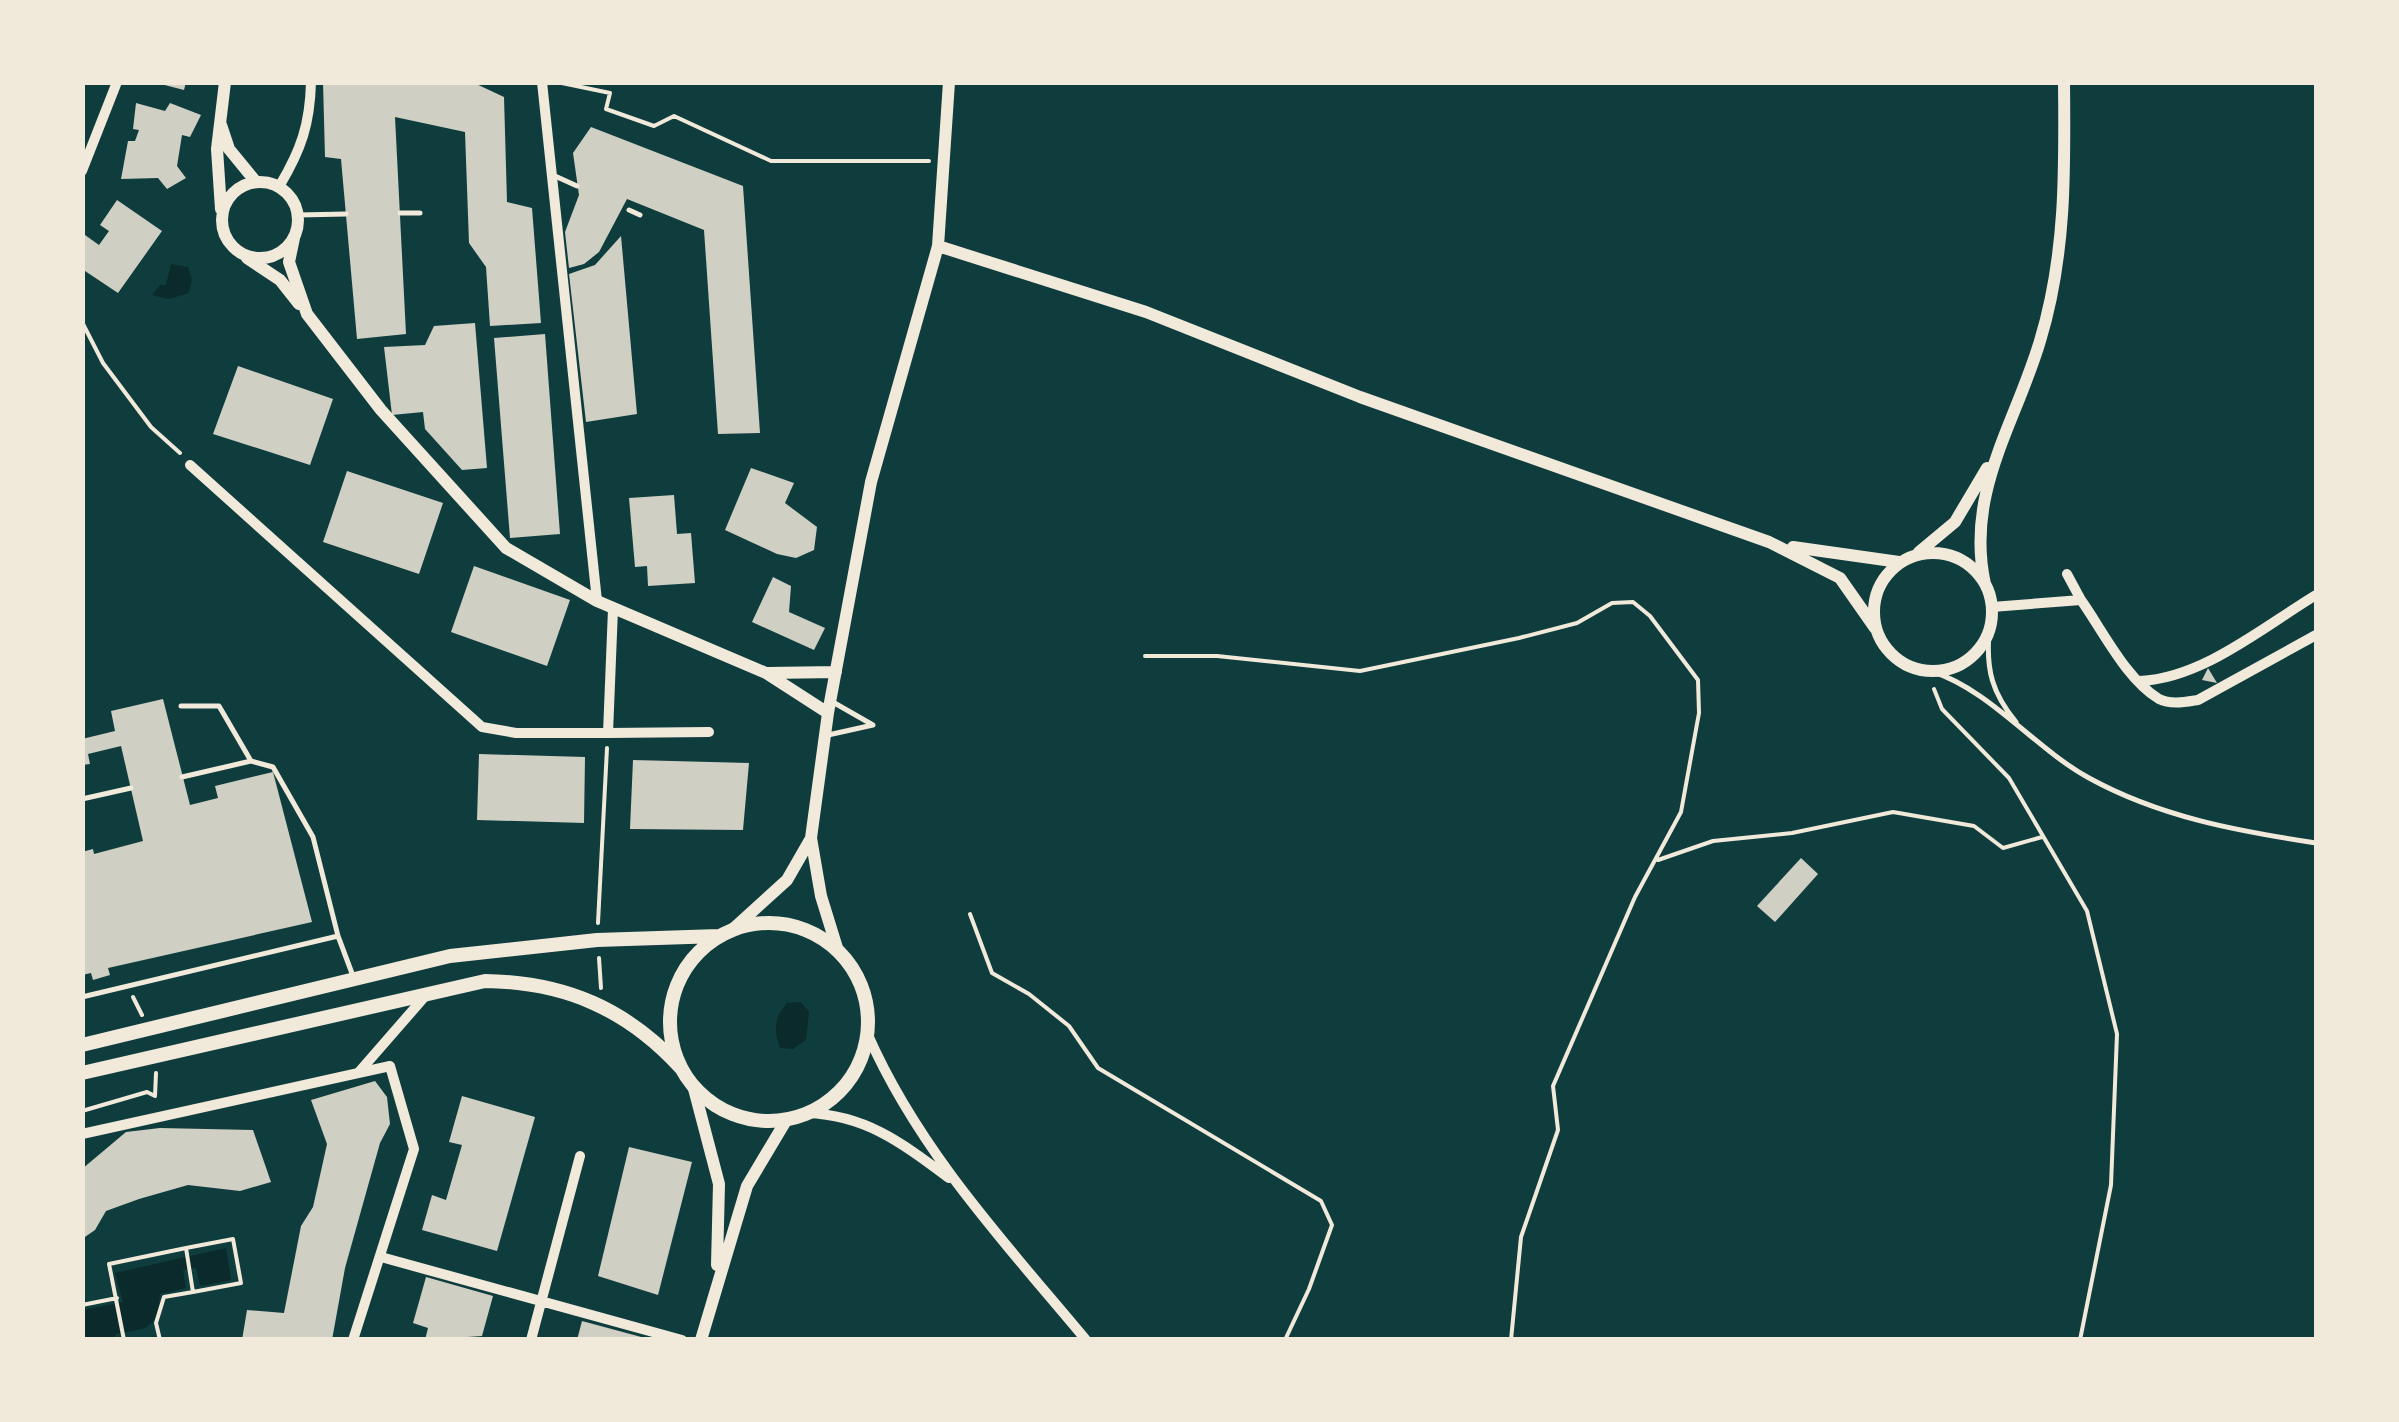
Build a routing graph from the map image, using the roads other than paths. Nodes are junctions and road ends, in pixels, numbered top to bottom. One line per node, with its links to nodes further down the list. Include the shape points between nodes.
1 (117, 82): 8 (street)
2 (225, 82): 7 (street)
3 (311, 82): 11 (street, via 303,146)
4 (542, 82): 9 (street)
5 (949, 82): 21 (street)
6 (2064, 82): 24 (street, via 2066,210 2041,340)
7 (220, 122): 10 (street, via 229,149); 19 (street)
8 (82, 170)
9 (552, 174): 12 (lane); 32 (street)
10 (256, 182): 11 (street); 19 (street, via 228,199)
11 (280, 186): 18 (street)
12 (577, 186)
13 (629, 210): 17 (lane)
14 (400, 213): 15 (lane)
15 (420, 213)
16 (346, 214): 18 (lane)
17 (640, 215)
18 (298, 216): 20 (street)
19 (222, 221): 22 (street, via 226,238)
20 (294, 238): 22 (street, via 276,255); 23 (street, via 289,262)
21 (938, 246): 26 (street, via 1146,312 1378,404); 40 (street, via 871,482)
22 (241, 254): 23 (street, via 280,280)
23 (307, 314): 32 (street, via 381,410 506,548)
24 (2003, 440): 27 (street, via 1955,522); 29 (street, via 1978,528)
25 (190, 465): 46 (street, via 482,728)
26 (1769, 542): 27 (street); 35 (street, via 1840,578)
27 (1905, 560): 29 (street, via 1947,554); 35 (street, via 1876,592)
28 (2067, 574): 31 (street)
29 (1985, 584): 33 (street)
30 (2316, 595): 41 (street, via 2174,677)
31 (2081, 600): 33 (street); 41 (street)
32 (596, 601): 34 (street)
33 (1992, 607): 36 (street)
34 (613, 608): 39 (street); 46 (street)
35 (1875, 628): 38 (street, via 1896,658)
36 (1989, 632): 38 (street, via 1966,661); 44 (lane, via 1994,694)
37 (2316, 635): 41 (street, via 2198,700 2161,700)
38 (1931, 671): 44 (lane)
39 (766, 672): 40 (street); 43 (street)
40 (836, 672): 43 (street)
41 (2139, 681)
42 (181, 706): 48 (lane, via 219,706)
43 (829, 707): 47 (street); 47 (lane, via 873,725)
44 (2022, 728): 53 (lane, via 2088,778 2154,808 2224,829)
45 (710, 732): 46 (street)
46 (608, 733)
47 (825, 735): 52 (street)
48 (251, 762): 49 (lane); 55 (lane, via 273,768 306,820)
49 (182, 777)
50 (131, 788): 51 (lane)
51 (82, 799)
52 (812, 838): 54 (street, via 787,880); 56 (street)
53 (2316, 843)
54 (725, 933): 56 (main road, via 772,922 813,932); 57 (main road, via 450,956); 62 (main road, via 690,961 674,994 670,1032)
55 (338, 936): 57 (lane); 59 (lane)
56 (838, 950): 60 (main road, via 865,994)
57 (354, 978): 61 (main road)
58 (427, 994): 62 (main road, via 485,981 581,994 657,1042); 63 (main road); 64 (street)
59 (82, 997)
60 (868, 1035): 66 (main road, via 854,1074); 70 (street, via 894,1093)
61 (82, 1045)
62 (681, 1068): 65 (main road)
63 (82, 1072)
64 (359, 1073): 68 (street); 71 (street, via 390,1066 414,1149)
65 (693, 1086): 67 (main road, via 726,1111); 72 (street, via 719,1184)
66 (806, 1114): 67 (main road); 70 (street, via 875,1126)
67 (787, 1119): 72 (street, via 748,1186)
68 (82, 1134)
69 (580, 1156): 73 (street)
70 (957, 1184): 78 (street)
71 (381, 1257): 73 (street); 74 (street)
72 (716, 1288): 77 (street)
73 (543, 1299): 75 (street); 76 (street)
74 (353, 1340)
75 (530, 1340)
76 (682, 1340)
77 (701, 1340)
78 (1086, 1340)

